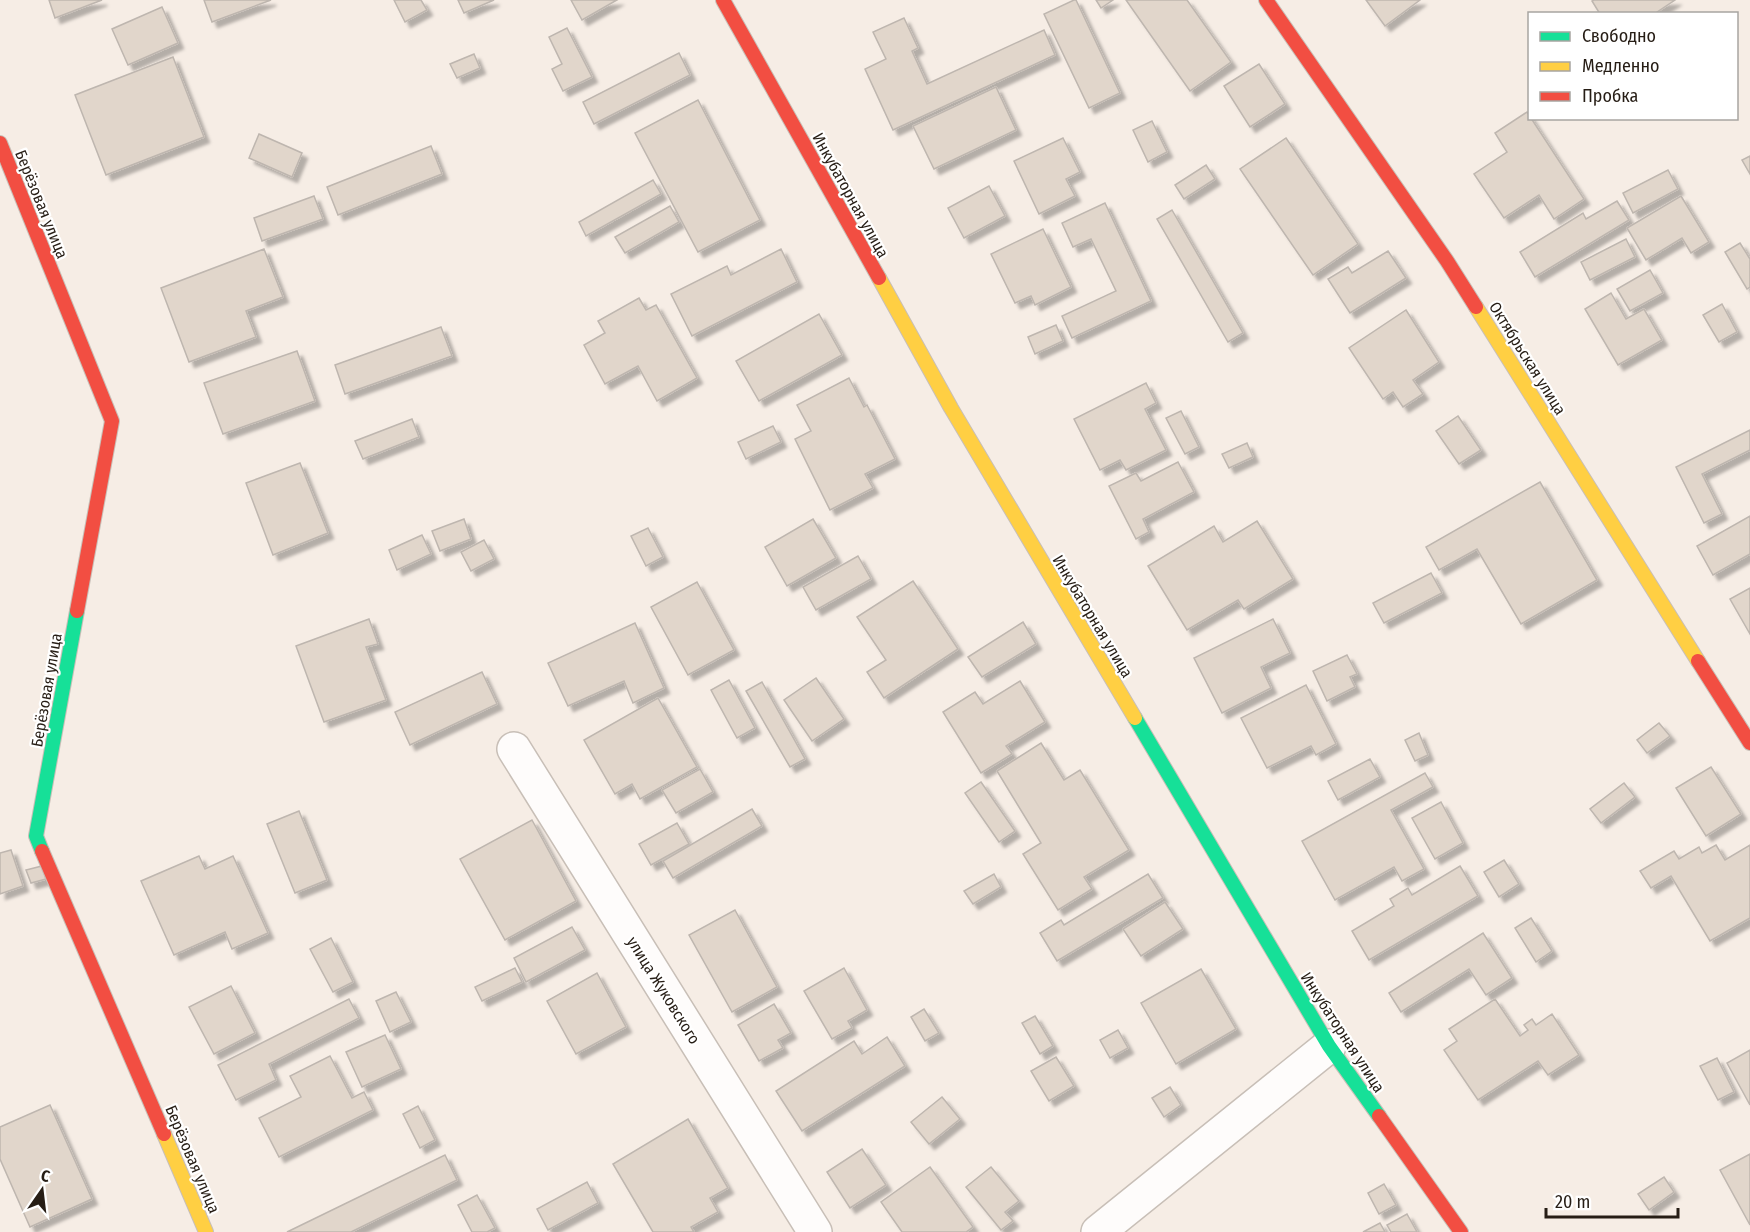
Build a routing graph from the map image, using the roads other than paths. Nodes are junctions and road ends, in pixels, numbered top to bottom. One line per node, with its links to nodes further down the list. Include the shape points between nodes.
1 (723, 0): 6 (street, Инкубаторная улица, via 951,408)
2 (1266, 0): 4 (street, Октябрьская улица, via 1448,261)
3 (0, 143): 7 (street, Берёзовая улица, via 112,421 36,836)
4 (1750, 743)
5 (514, 749): 8 (street, улица Жуковского)
6 (1329, 1046): 9 (street); 10 (street, Инкубаторная улица)
7 (206, 1232)
8 (815, 1232)
9 (1098, 1232)
10 (1461, 1232)

